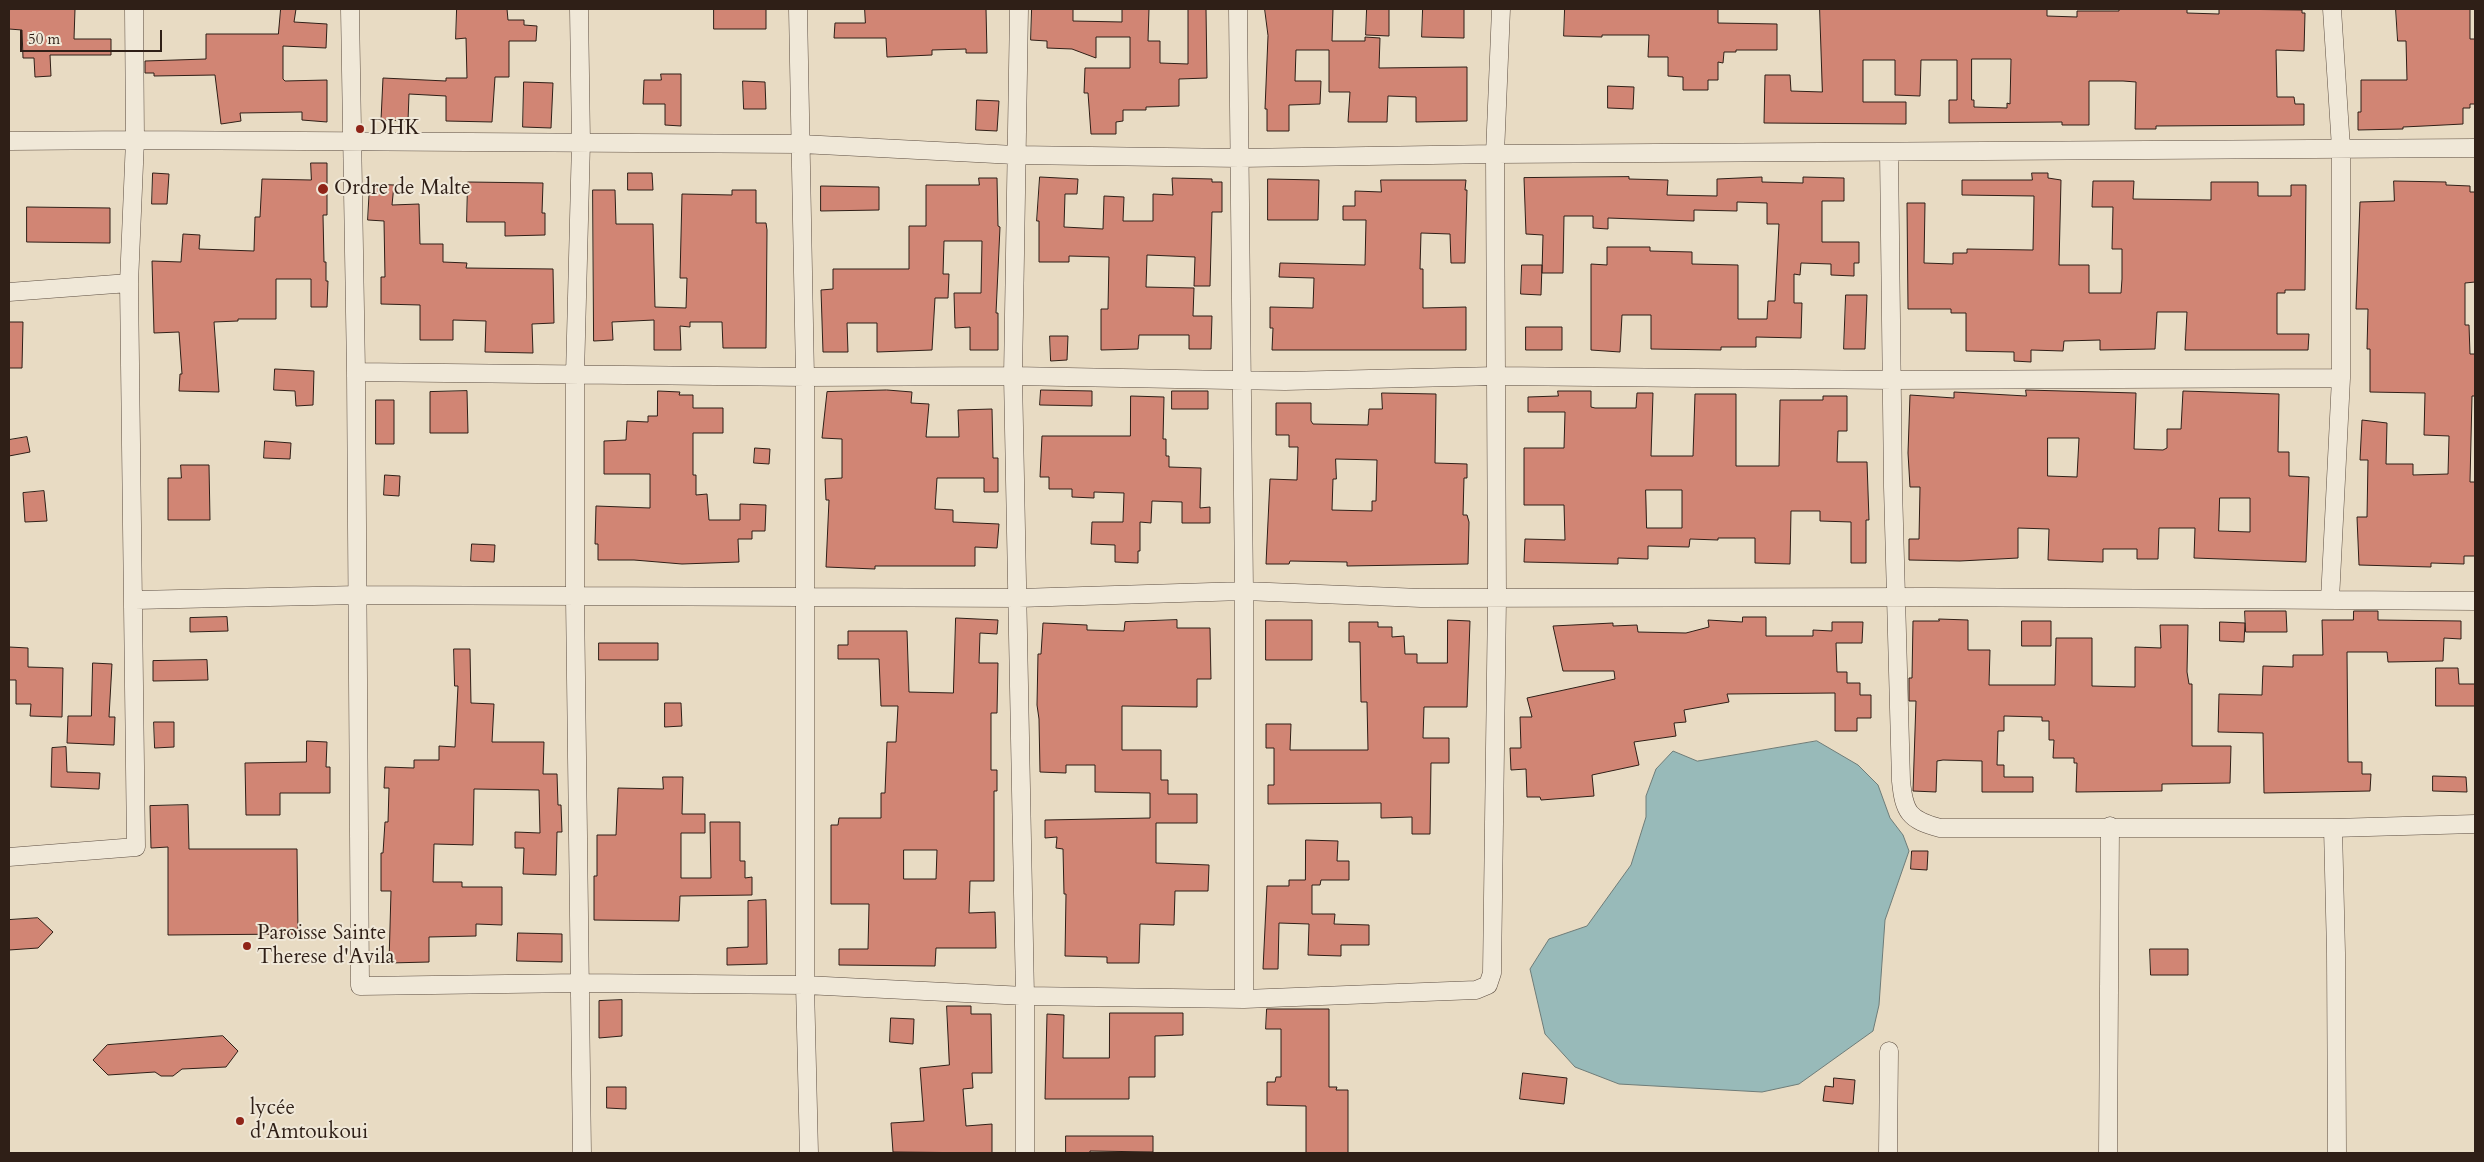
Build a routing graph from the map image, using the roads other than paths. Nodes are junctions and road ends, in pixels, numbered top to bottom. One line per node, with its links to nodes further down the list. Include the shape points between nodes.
1 (134, 9): 9 (street)
2 (350, 9): 11 (street)
3 (579, 9): 12 (street)
4 (798, 9): 13 (street)
5 (1018, 9): 18 (street)
6 (1238, 9): 19 (street)
7 (1501, 9): 17 (street)
8 (2332, 9): 14 (street)
9 (135, 140): 10 (street); 11 (street); 20 (street)
10 (9, 141)
11 (351, 141): 12 (street); 22 (street)
12 (581, 142): 13 (street); 23 (street)
13 (801, 144): 18 (street); 26 (street)
14 (2341, 148): 15 (street); 16 (street); 27 (street)
15 (2475, 148)
16 (1889, 152): 17 (street); 29 (street)
17 (1495, 154): 19 (street); 25 (street)
18 (1015, 155): 19 (street); 24 (street)
19 (1240, 158): 28 (street)
20 (129, 283): 21 (street); 37 (street)
21 (9, 292)
22 (356, 372): 23 (street); 31 (street)
23 (575, 375): 26 (street); 34 (street)
24 (1014, 376): 26 (street); 28 (street); 35 (street)
25 (1497, 376): 28 (street); 29 (street); 36 (street)
26 (805, 377): 32 (street)
27 (2341, 378): 29 (street); 38 (street)
28 (1242, 380): 30 (street)
29 (1892, 380): 33 (street)
30 (1244, 591): 35 (street); 36 (street); 47 (street)
31 (358, 595): 34 (street); 37 (street); 44 (street, via 360,986)
32 (804, 597): 34 (street); 35 (street); 45 (street)
33 (1896, 597): 36 (street); 38 (street); 41 (street, via 1903,803 1918,822 1940,828)
34 (574, 598): 44 (street)
35 (1019, 598): 46 (street)
36 (1497, 598): 47 (street, via 1492,973 1488,985 1476,990)
37 (134, 600): 43 (street, via 136,846)
38 (2330, 600): 39 (street)
39 (2475, 601)
40 (2475, 824): 42 (street)
41 (2110, 826): 42 (street); 53 (street)
42 (2333, 828): 54 (street)
43 (9, 857)
44 (580, 983): 45 (street); 49 (street)
45 (805, 985): 46 (street); 50 (street)
46 (1025, 996): 47 (street); 51 (street)
47 (1244, 999)
48 (1889, 1051): 52 (street)
49 (582, 1153)
50 (809, 1153)
51 (1025, 1153)
52 (1888, 1153)
53 (2108, 1153)
54 (2337, 1153)

